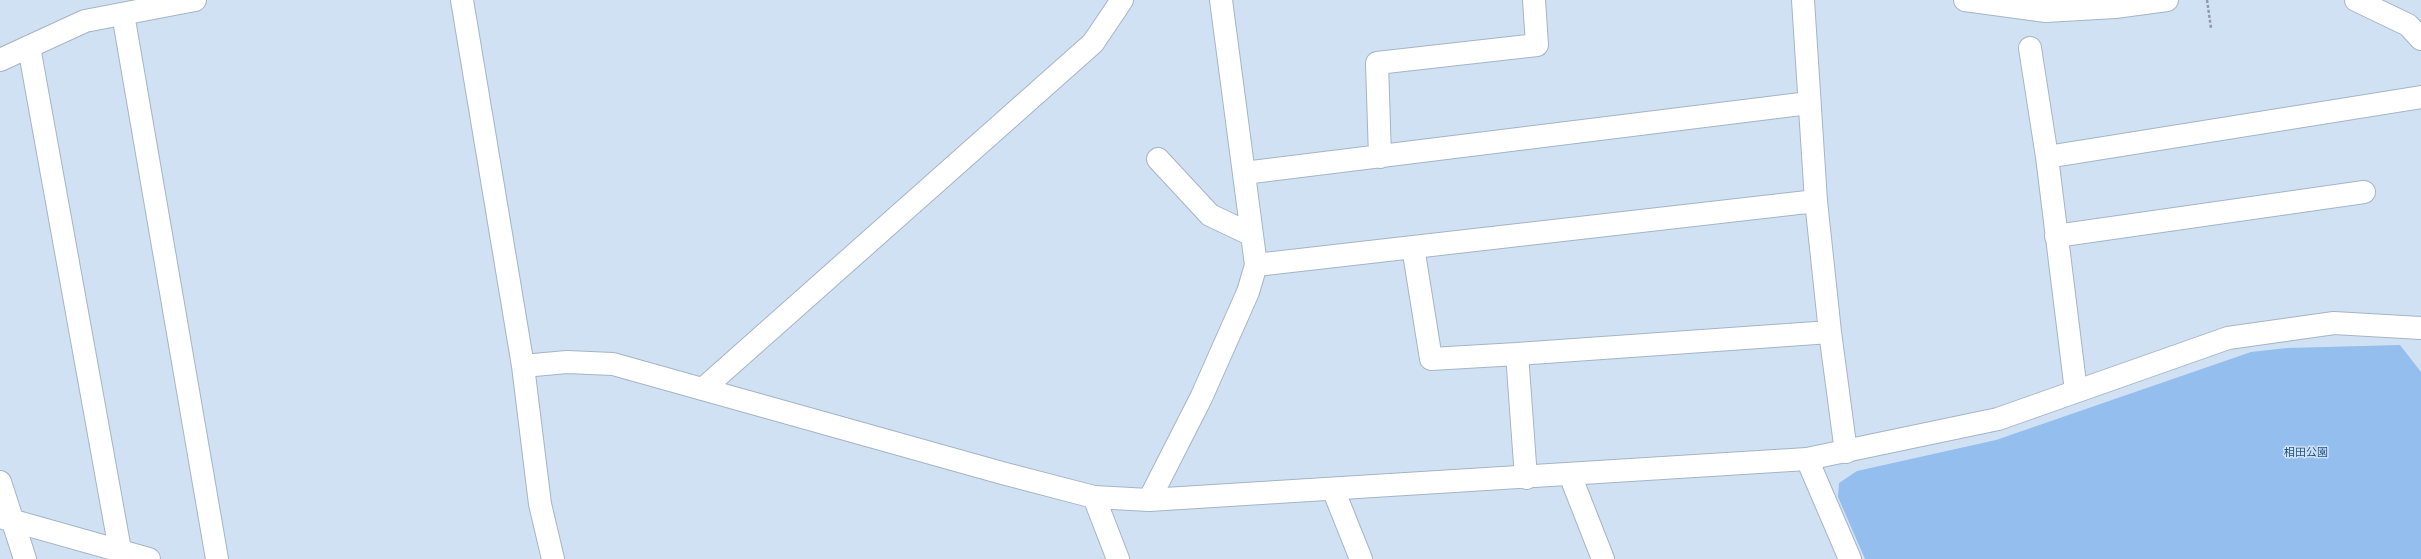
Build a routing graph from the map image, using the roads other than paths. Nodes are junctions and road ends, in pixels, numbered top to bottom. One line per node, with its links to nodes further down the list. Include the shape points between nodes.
1 (195, 0): 10 (street)
2 (462, 0): 30 (street)
3 (1122, 0): 31 (street, via 1093,43)
4 (1221, 0): 20 (street)
5 (1534, 0): 17 (street, via 1537,45 1377,63)
6 (1803, 0): 16 (street)
7 (1965, 0): 8 (street, via 2046,11 2115,7)
8 (2167, 0)
9 (2356, 0): 11 (street, via 2408,25)
10 (124, 14): 12 (street, via 85,22); 45 (street)
11 (2421, 39)
12 (29, 47): 14 (street); 42 (street)
13 (2030, 48): 18 (street)
14 (0, 60)
15 (2421, 97): 18 (street)
16 (1810, 103): 17 (street); 22 (street)
17 (1380, 157): 20 (street)
18 (2047, 157): 24 (street)
19 (1158, 159): 23 (street, via 1210,215)
20 (1244, 173): 23 (street)
21 (2364, 192): 24 (street)
22 (1816, 201): 25 (street); 28 (street)
23 (1252, 235): 26 (street)
24 (2056, 236): 32 (street)
25 (1413, 247): 26 (street); 29 (street, via 1431,358)
26 (1256, 265): 40 (street, via 1248,292 1201,398)
27 (2421, 328): 32 (street, via 2334,323 2228,338)
28 (1830, 332): 29 (street); 33 (street)
29 (1516, 354): 36 (street)
30 (522, 366): 31 (street, via 567,362 613,364); 46 (street, via 540,504)
31 (702, 390): 39 (street)
32 (2076, 391): 33 (street, via 1998,419)
33 (1846, 452): 34 (street)
34 (1807, 459): 35 (street); 50 (street)
35 (1570, 475): 36 (street); 49 (street)
36 (1526, 478): 38 (street)
37 (0, 482): 41 (street)
38 (1333, 489): 40 (street); 48 (street)
39 (1094, 497): 40 (street); 47 (street)
40 (1149, 500)
41 (5, 518): 42 (street); 43 (street)
42 (120, 550): 44 (street)
43 (25, 559)
44 (149, 559)
45 (217, 559)
46 (553, 559)
47 (1118, 559)
48 (1360, 559)
49 (1603, 559)
50 (1850, 559)

